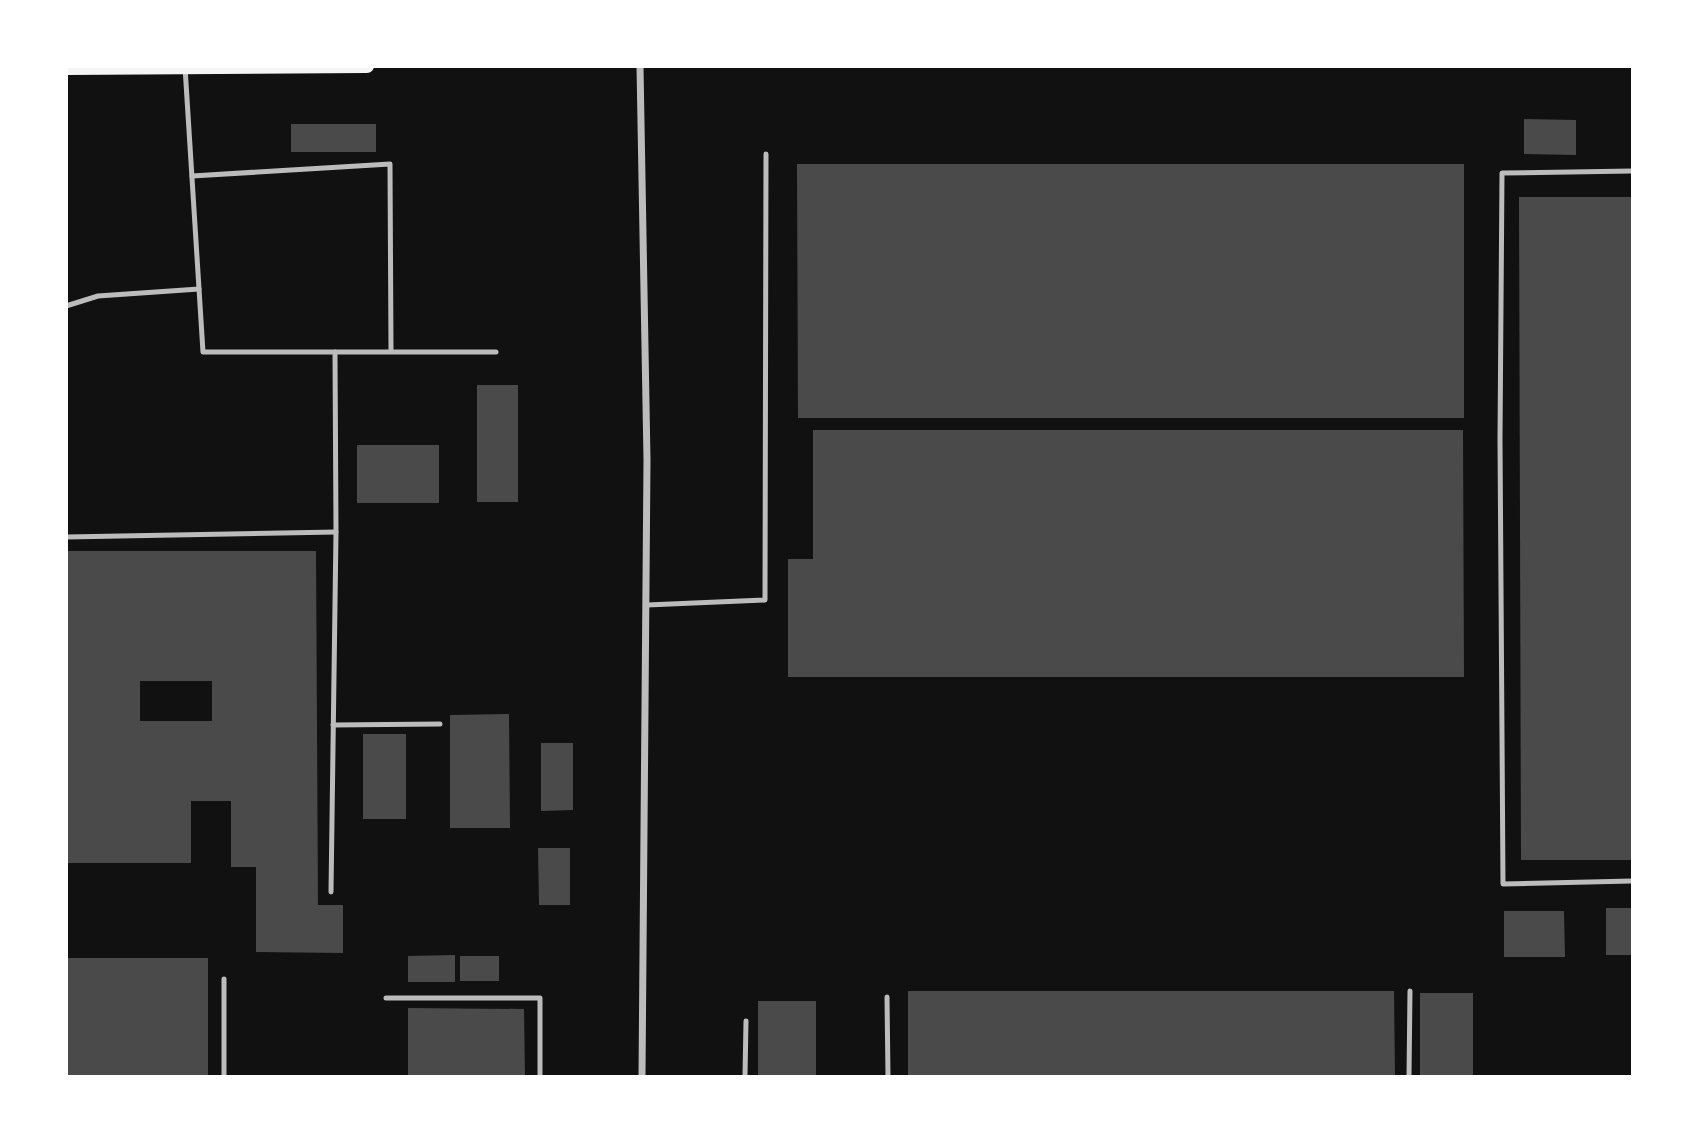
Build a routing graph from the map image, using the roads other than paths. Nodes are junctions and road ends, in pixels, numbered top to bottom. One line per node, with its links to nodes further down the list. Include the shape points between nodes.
1 (367, 66): 3 (main road)
2 (640, 66): 15 (street)
3 (185, 67): 4 (main road); 7 (lane)
4 (66, 68)
5 (766, 154): 15 (lane, via 765,600)
6 (1633, 171): 18 (lane, via 1502,173 1500,453 1503,884)
7 (192, 176): 8 (lane); 10 (lane, via 390,164)
8 (199, 289): 9 (lane, via 98,296); 11 (lane, via 203,352)
9 (66, 306)
10 (391, 351): 11 (lane); 12 (lane)
11 (335, 352): 13 (lane)
12 (496, 352)
13 (336, 532): 14 (lane); 17 (lane)
14 (66, 537)
15 (647, 605): 27 (street)
16 (440, 724): 17 (lane)
17 (333, 725): 19 (lane)
18 (1633, 881)
19 (331, 892)
20 (224, 979): 25 (lane)
21 (1410, 990): 30 (lane)
22 (887, 997): 29 (lane)
23 (386, 998): 26 (lane, via 540,998)
24 (746, 1021): 28 (lane)
25 (224, 1076)
26 (540, 1076)
27 (642, 1076)
28 (745, 1076)
29 (888, 1076)
30 (1409, 1076)

